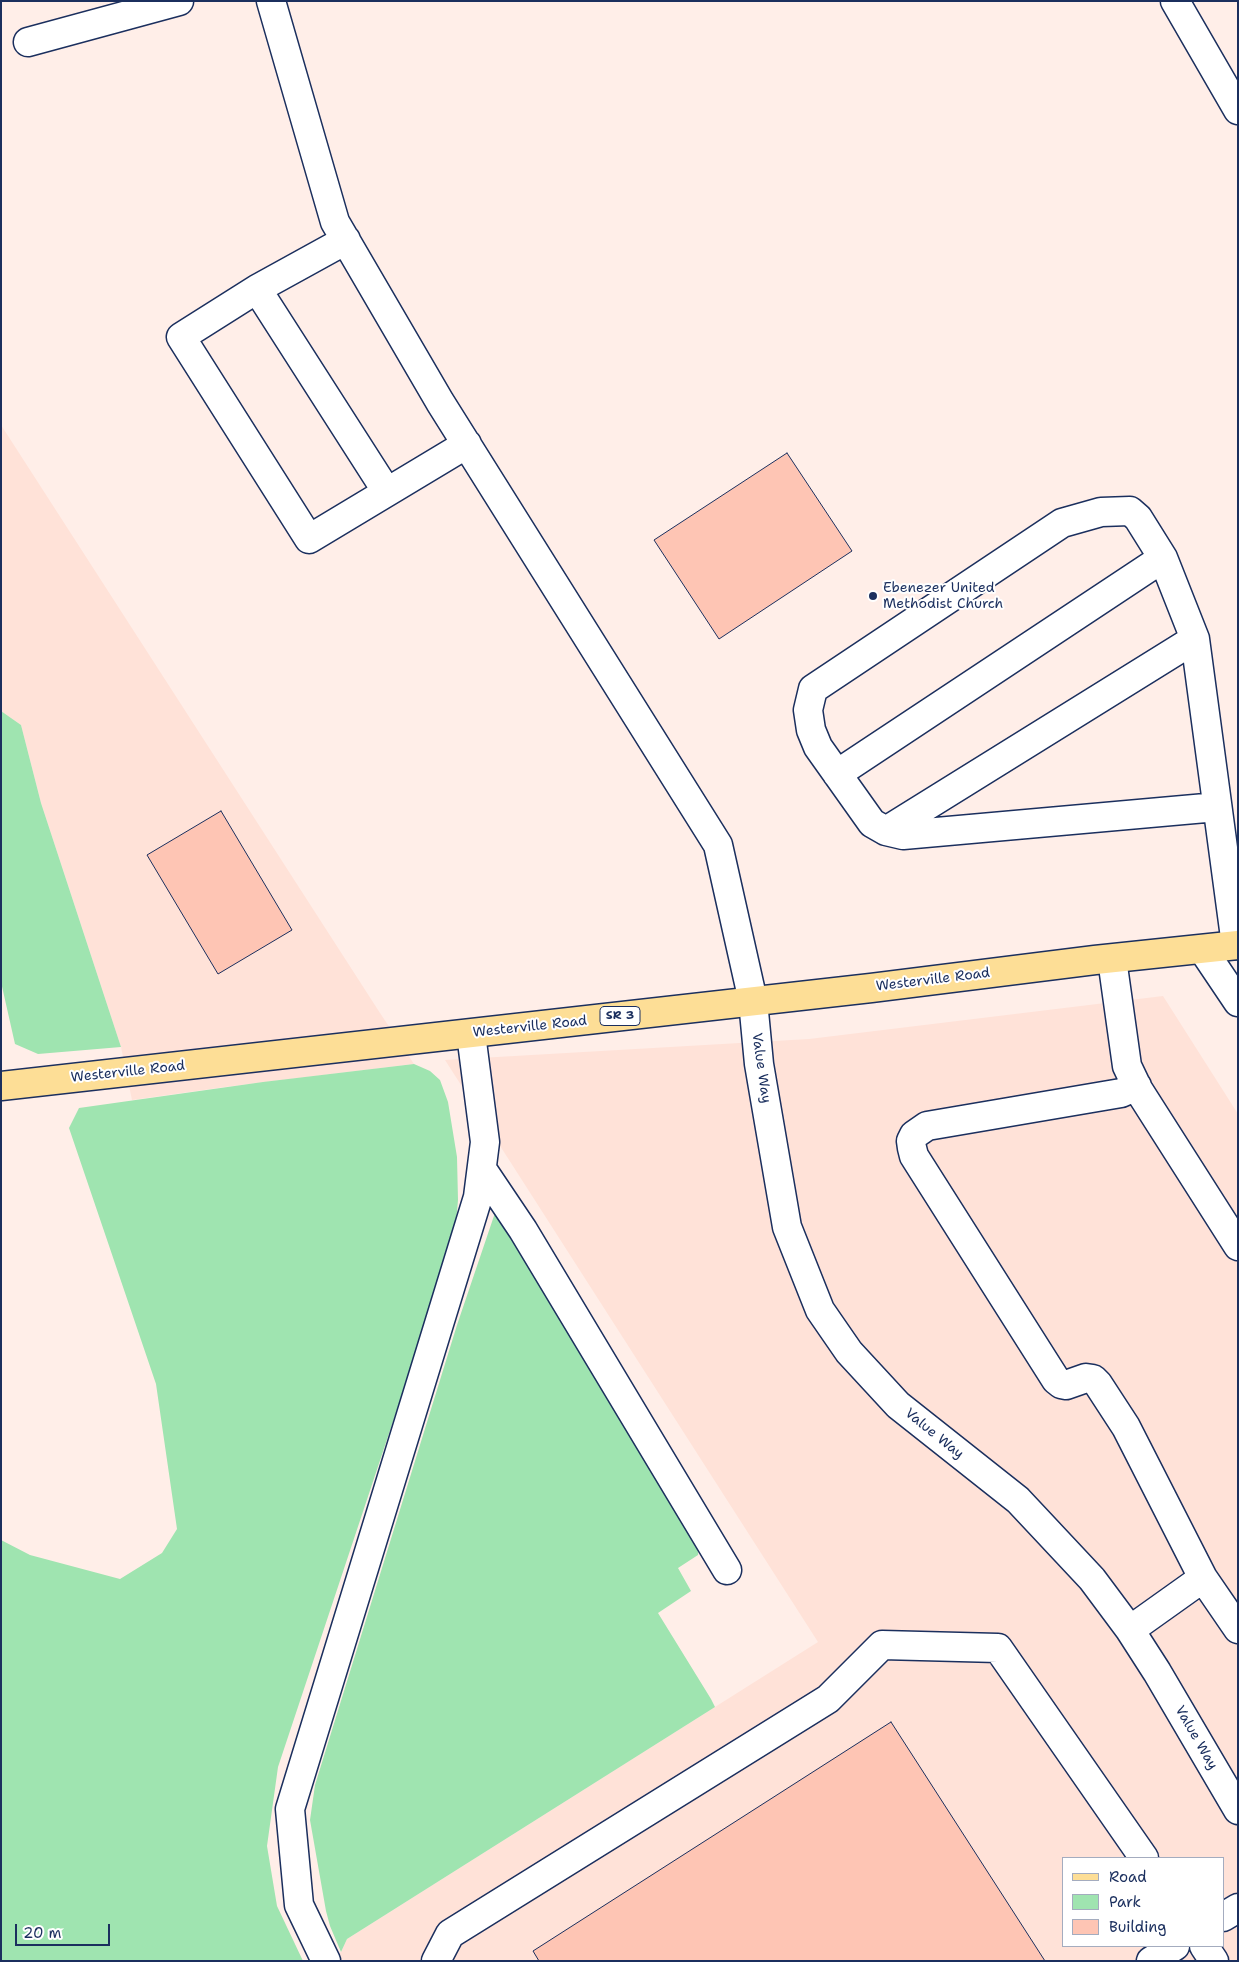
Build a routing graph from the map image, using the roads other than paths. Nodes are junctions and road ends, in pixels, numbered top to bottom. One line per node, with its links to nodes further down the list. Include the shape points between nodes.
1 (180, 1): 4 (street)
2 (272, 1): 6 (street, Value Way, via 335,222)
3 (1175, 1): 5 (street)
4 (28, 42)
5 (1238, 110)
6 (346, 240): 7 (street); 8 (street, Value Way)
7 (257, 289): 9 (street); 9 (street, via 181,337 298,522 309,539)
8 (467, 444): 9 (street); 18 (street, Value Way, via 718,845)
9 (387, 492)
10 (1163, 558): 11 (street); 12 (street); 12 (street, via 1130,510 1101,512 1062,523 813,689 808,710 811,730)
11 (1195, 640): 13 (street); 14 (street)
12 (837, 774): 14 (street, via 872,823)
13 (1217, 807): 14 (street, via 903,835); 15 (street)
14 (886, 831)
15 (1237, 945): 16 (main road, Westerville Road / SR 3)
16 (1203, 950): 17 (main road, Westerville Road / SR 3); 19 (street)
17 (1112, 959): 18 (main road, Westerville Road / SR 3); 22 (street, via 1124,1052)
18 (753, 1000): 20 (main road, Westerville Road / SR 3); 28 (street, Value Way, via 759,1064 788,1227 820,1310 850,1352 898,1405 1018,1500 1092,1579)
19 (1238, 1002)
20 (471, 1034): 21 (main road, Westerville Road / SR 3); 23 (street, via 485,1142)
21 (1, 1086)
22 (1137, 1086): 24 (street); 26 (street, via 1121,1093 927,1126 911,1141 914,1156 1056,1380 1066,1385 1086,1378 1098,1384 1126,1427)
23 (482, 1169): 25 (street, via 523,1230); 35 (street, via 478,1197 290,1809 298,1905)
24 (1238, 1246)
25 (727, 1570)
26 (1203, 1578): 27 (street); 28 (street)
27 (1238, 1629)
28 (1130, 1630): 29 (street, Value Way)
29 (1238, 1810)
30 (1143, 1857): 36 (street, via 998,1648 882,1644 828,1699 450,1934)
31 (1238, 1908): 32 (street)
32 (1224, 1916)
33 (1173, 1947): 37 (street)
34 (1205, 1947): 38 (street)
35 (326, 1961)
36 (436, 1961)
37 (1151, 1961)
38 (1214, 1961)

